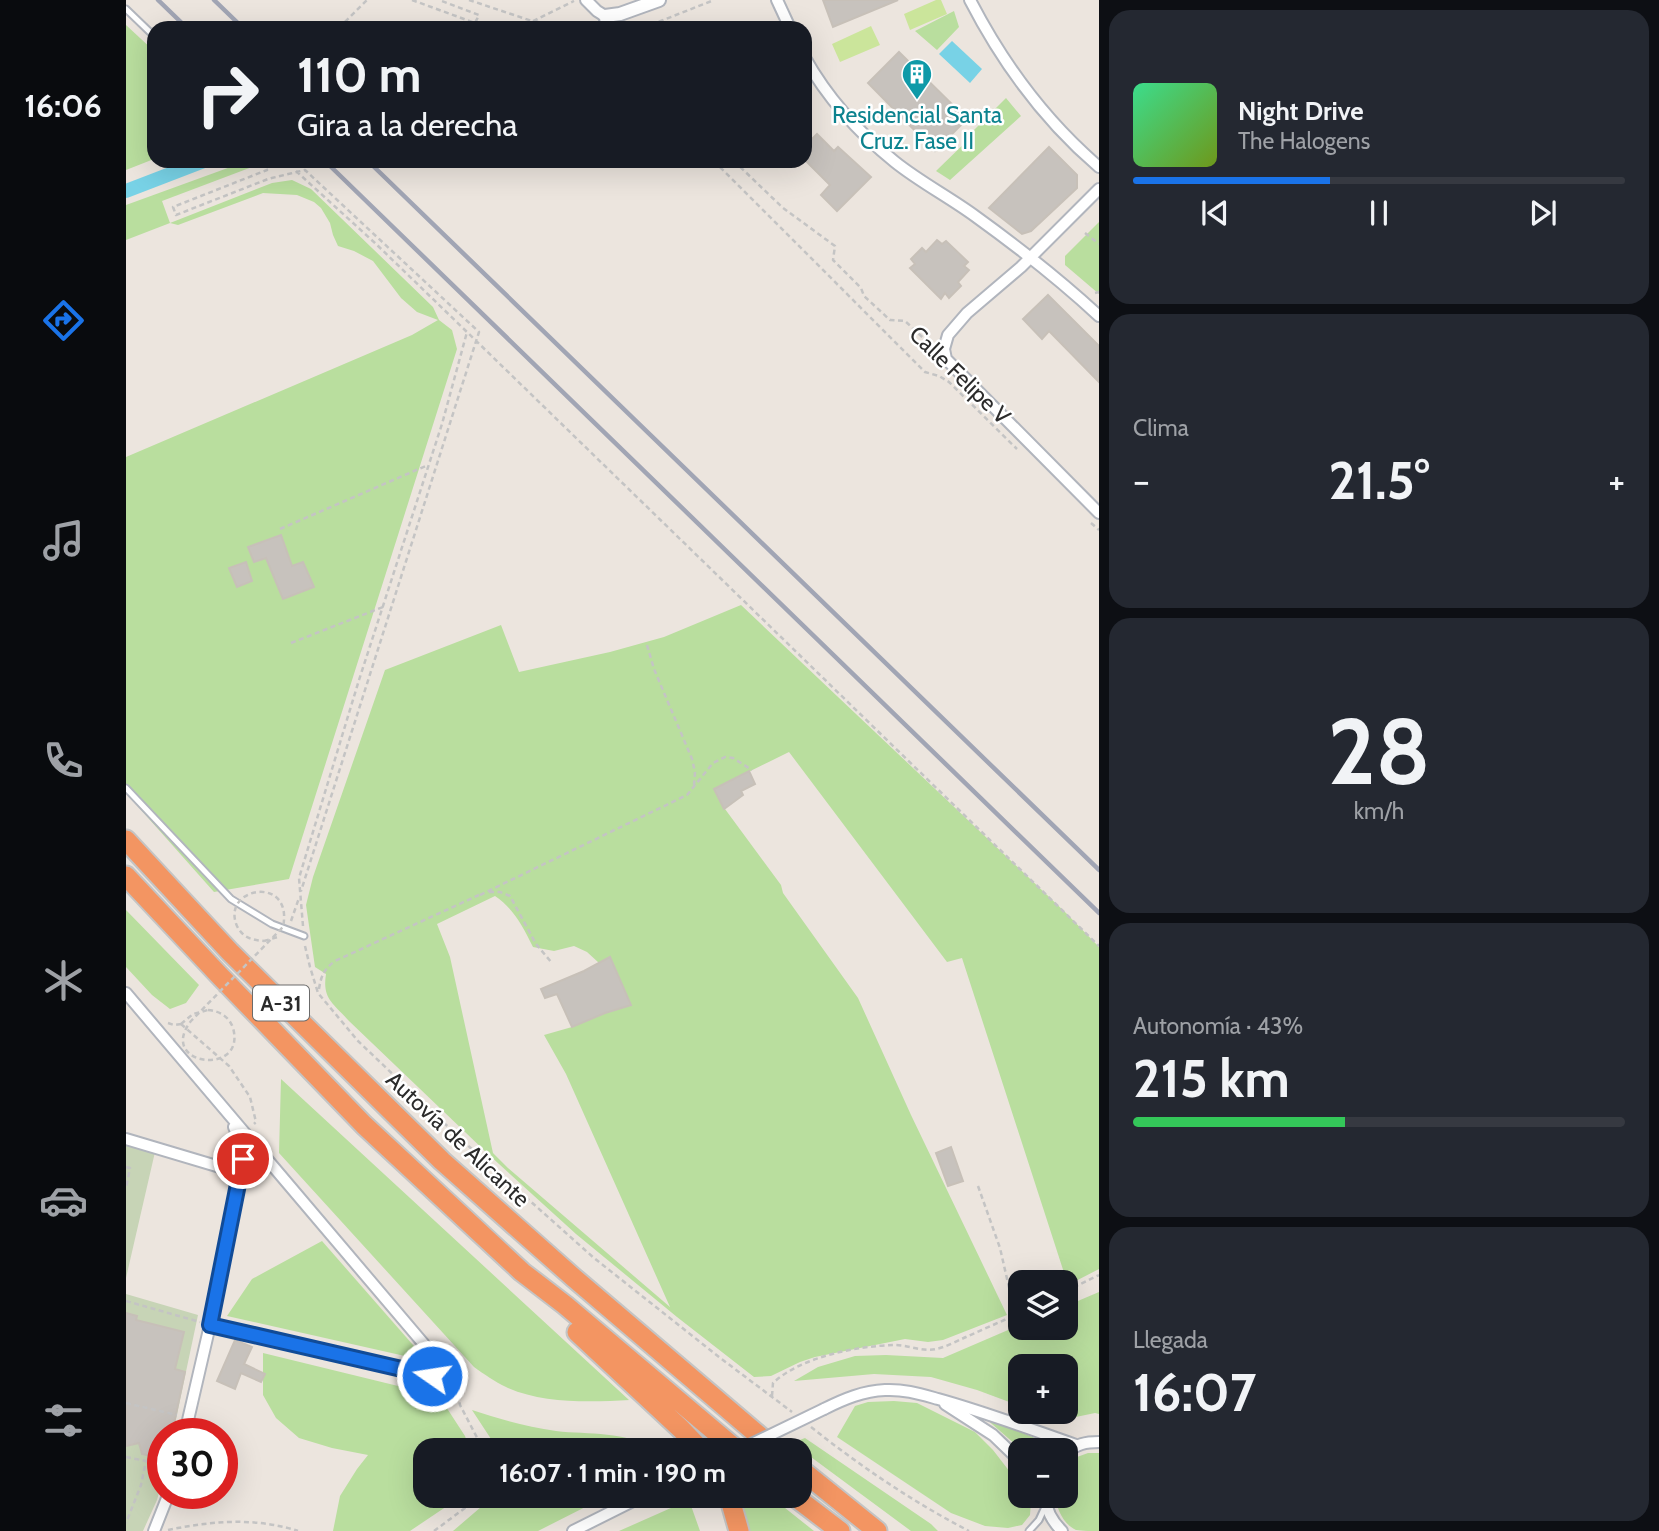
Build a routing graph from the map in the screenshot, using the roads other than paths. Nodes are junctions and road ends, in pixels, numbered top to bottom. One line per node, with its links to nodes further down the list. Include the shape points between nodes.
1 (586, 0): 6 (street)
2 (659, 0): 7 (street)
3 (777, 0): 8 (street)
4 (970, 0): 11 (street, via 1032,98)
5 (126, 9): 9 (lane)
6 (602, 21)
7 (604, 21)
8 (787, 21)
9 (147, 29)
10 (812, 68): 13 (street, via 848,119 871,141)
11 (1099, 167)
12 (1099, 189): 13 (street)
13 (1031, 258): 14 (street); 15 (street, Calle Felipe V, via 948,335 946,359)
14 (1099, 316)
15 (1094, 501): 16 (street, Calle Felipe V)
16 (1094, 517)
17 (126, 788): 20 (lane, via 231,899)
18 (126, 840): 31 (highway, Autovía de Alicante / A-31, via 230,952 442,1161)
19 (126, 876): 25 (highway, A-31, via 364,1125)
20 (303, 936)
21 (126, 993): 22 (street)
22 (233, 1120): 24 (street, via 242,1146); 26 (street, via 456,1382)
23 (126, 1139): 24 (street)
24 (240, 1173): 26 (street)
25 (522, 1272): 29 (highway, via 555,1311); 30 (highway, A-31)
26 (210, 1325): 28 (street)
27 (937, 1398): 32 (street, bridge, via 885,1390 863,1392); 33 (street); 36 (street)
28 (189, 1418)
29 (690, 1438)
30 (723, 1438)
31 (762, 1438)
32 (765, 1438)
33 (1057, 1438)
34 (1099, 1442): 35 (street)
35 (1078, 1444)
36 (1008, 1449)
37 (812, 1478): 44 (highway)
38 (619, 1508): 46 (street)
39 (732, 1508): 47 (highway)
40 (810, 1508): 48 (highway)
41 (1043, 1508): 49 (lane)
42 (1048, 1508): 50 (street)
43 (163, 1509): 45 (street)
44 (877, 1529)
45 (154, 1531)
46 (573, 1531)
47 (739, 1531)
48 (840, 1531)
49 (1029, 1531)
50 (1062, 1531)

